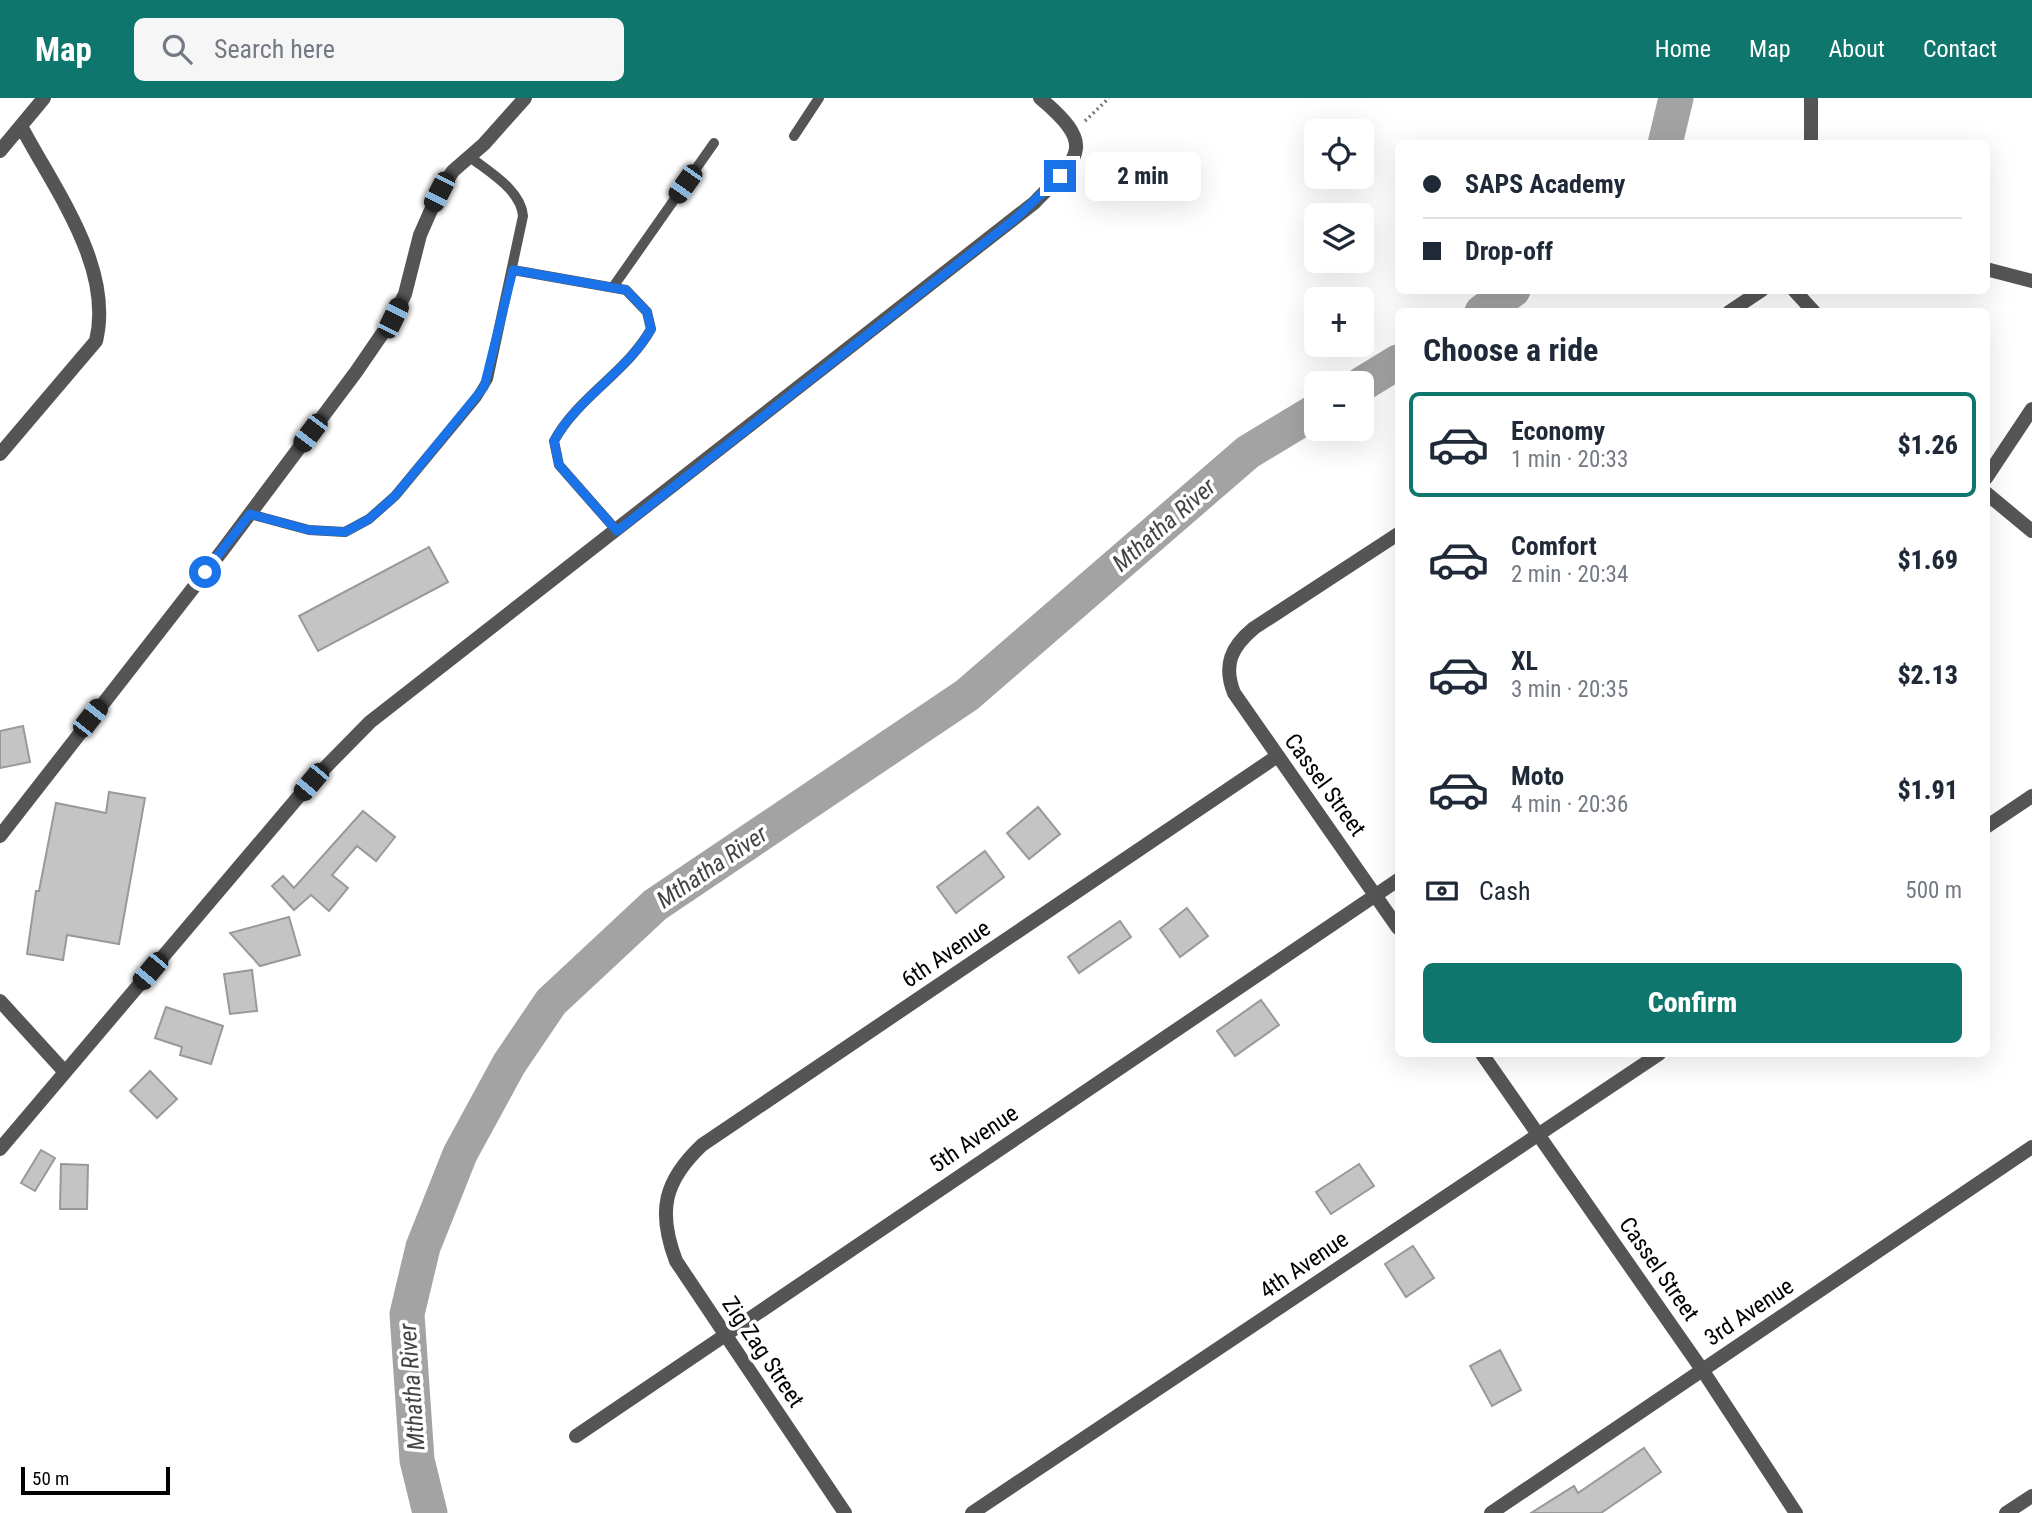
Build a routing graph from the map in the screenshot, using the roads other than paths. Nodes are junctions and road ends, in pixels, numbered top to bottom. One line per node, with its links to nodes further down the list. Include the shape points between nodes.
1 (44, 98): 6 (street)
2 (525, 98): 11 (street)
3 (819, 98): 7 (lane)
4 (1040, 98): 25 (street, via 1073,131 1074,156 1034,203)
5 (1811, 98): 8 (street)
6 (20, 126): 10 (street); 21 (street, via 86,248 96,278 100,323 96,341)
7 (794, 136)
8 (1811, 140)
9 (714, 143): 15 (lane)
10 (0, 151)
11 (470, 157): 12 (lane, via 523,204); 24 (street, via 453,171 428,214 405,294 393,318)
12 (513, 270): 15 (lane); 24 (lane, via 484,387 395,496 345,532 309,530)
13 (1990, 270): 14 (street)
14 (2032, 281)
15 (613, 287): 25 (lane, via 626,290 639,301 651,329 559,433 554,449 559,465)
16 (1756, 294): 18 (street)
17 (1798, 294): 19 (street)
18 (1735, 308)
19 (1810, 308)
20 (2032, 410): 22 (street)
21 (0, 454)
22 (1990, 472)
23 (1990, 496): 26 (street)
24 (250, 514): 31 (street)
25 (617, 531): 38 (street, via 351,739)
26 (2032, 531)
27 (1395, 536): 28 (street, Cassel Street, via 1254,628 1238,643 1227,663 1234,693)
28 (1276, 757): 33 (street, Cassel Street); 42 (street, 6th Avenue, via 702,1144 677,1170)
29 (2032, 796): 30 (street)
30 (1990, 824)
31 (0, 836)
32 (1395, 882): 33 (street, 5th Avenue)
33 (1377, 895): 34 (street, Cassel Street); 43 (street, 5th Avenue)
34 (1395, 923)
35 (1, 1003): 38 (street)
36 (1484, 1057): 39 (street, Cassel Street)
37 (1655, 1057): 39 (street, 4th Avenue)
38 (64, 1071): 41 (street)
39 (1537, 1137): 44 (street, Cassel Street); 48 (street, 4th Avenue)
40 (2032, 1147): 44 (street, 3rd Avenue)
41 (0, 1149)
42 (667, 1207): 43 (street, Zig Zag Street, via 667,1231 676,1261)
43 (724, 1334): 45 (street, 5th Avenue); 47 (street, Zig Zag Street)
44 (1703, 1371): 49 (street, 3rd Avenue); 50 (street, Cassel Street)
45 (576, 1436)
46 (2032, 1496): 51 (street)
47 (845, 1513)
48 (972, 1513)
49 (1491, 1513)
50 (1796, 1513)
51 (2006, 1513)

